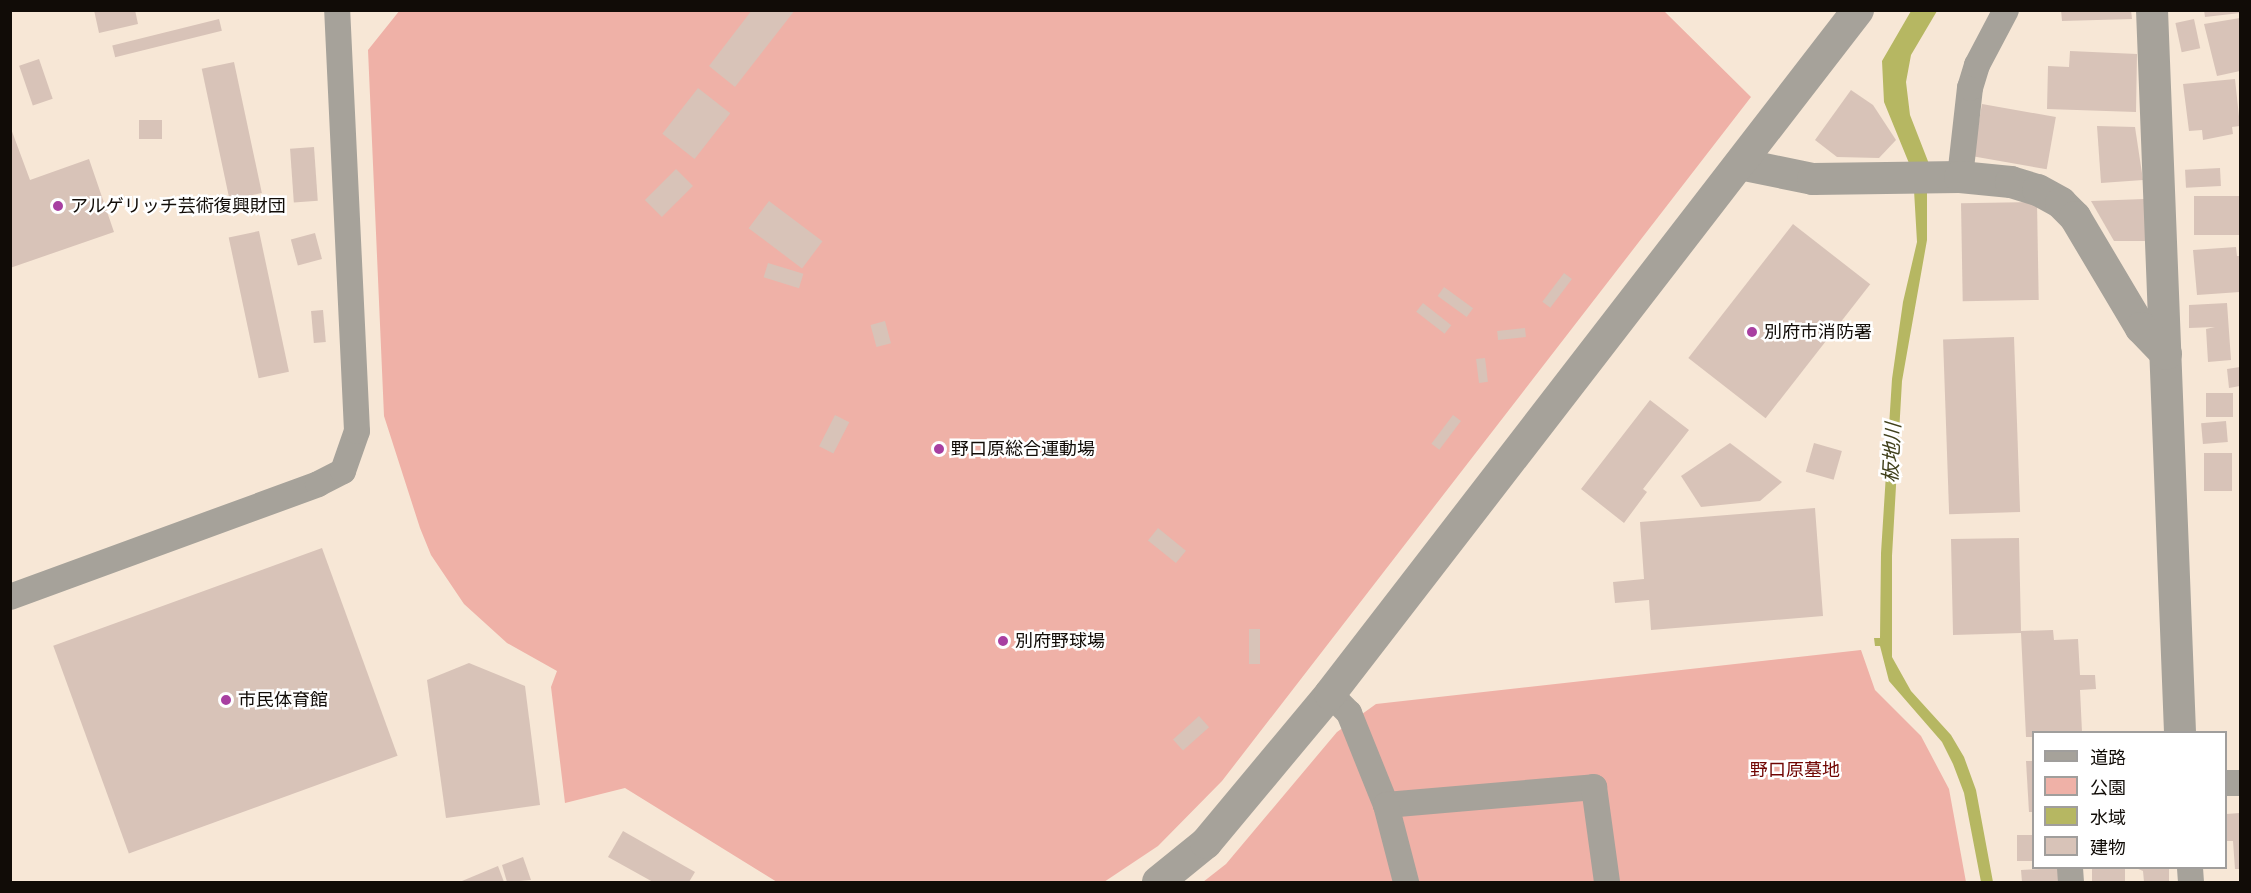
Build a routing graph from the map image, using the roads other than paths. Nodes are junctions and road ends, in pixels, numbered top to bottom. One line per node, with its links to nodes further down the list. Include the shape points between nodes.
1 (337, 10): 8 (street, via 357,431 343,471 318,484)
2 (1858, 10): 5 (street)
3 (2006, 10): 6 (street, via 1977,65)
4 (2152, 10): 7 (street)
5 (1740, 164): 6 (street, via 1813,179); 9 (street)
6 (1948, 177): 7 (street, via 2011,182 2061,203 2074,217 2141,328)
7 (2166, 354): 10 (street)
8 (10, 597)
9 (1330, 694): 11 (street, via 1349,713); 12 (street, via 1206,843)
10 (2181, 731)
11 (1386, 805): 13 (street); 14 (street, via 1594,787)
12 (1158, 882)
13 (1406, 882)
14 (1607, 882)

